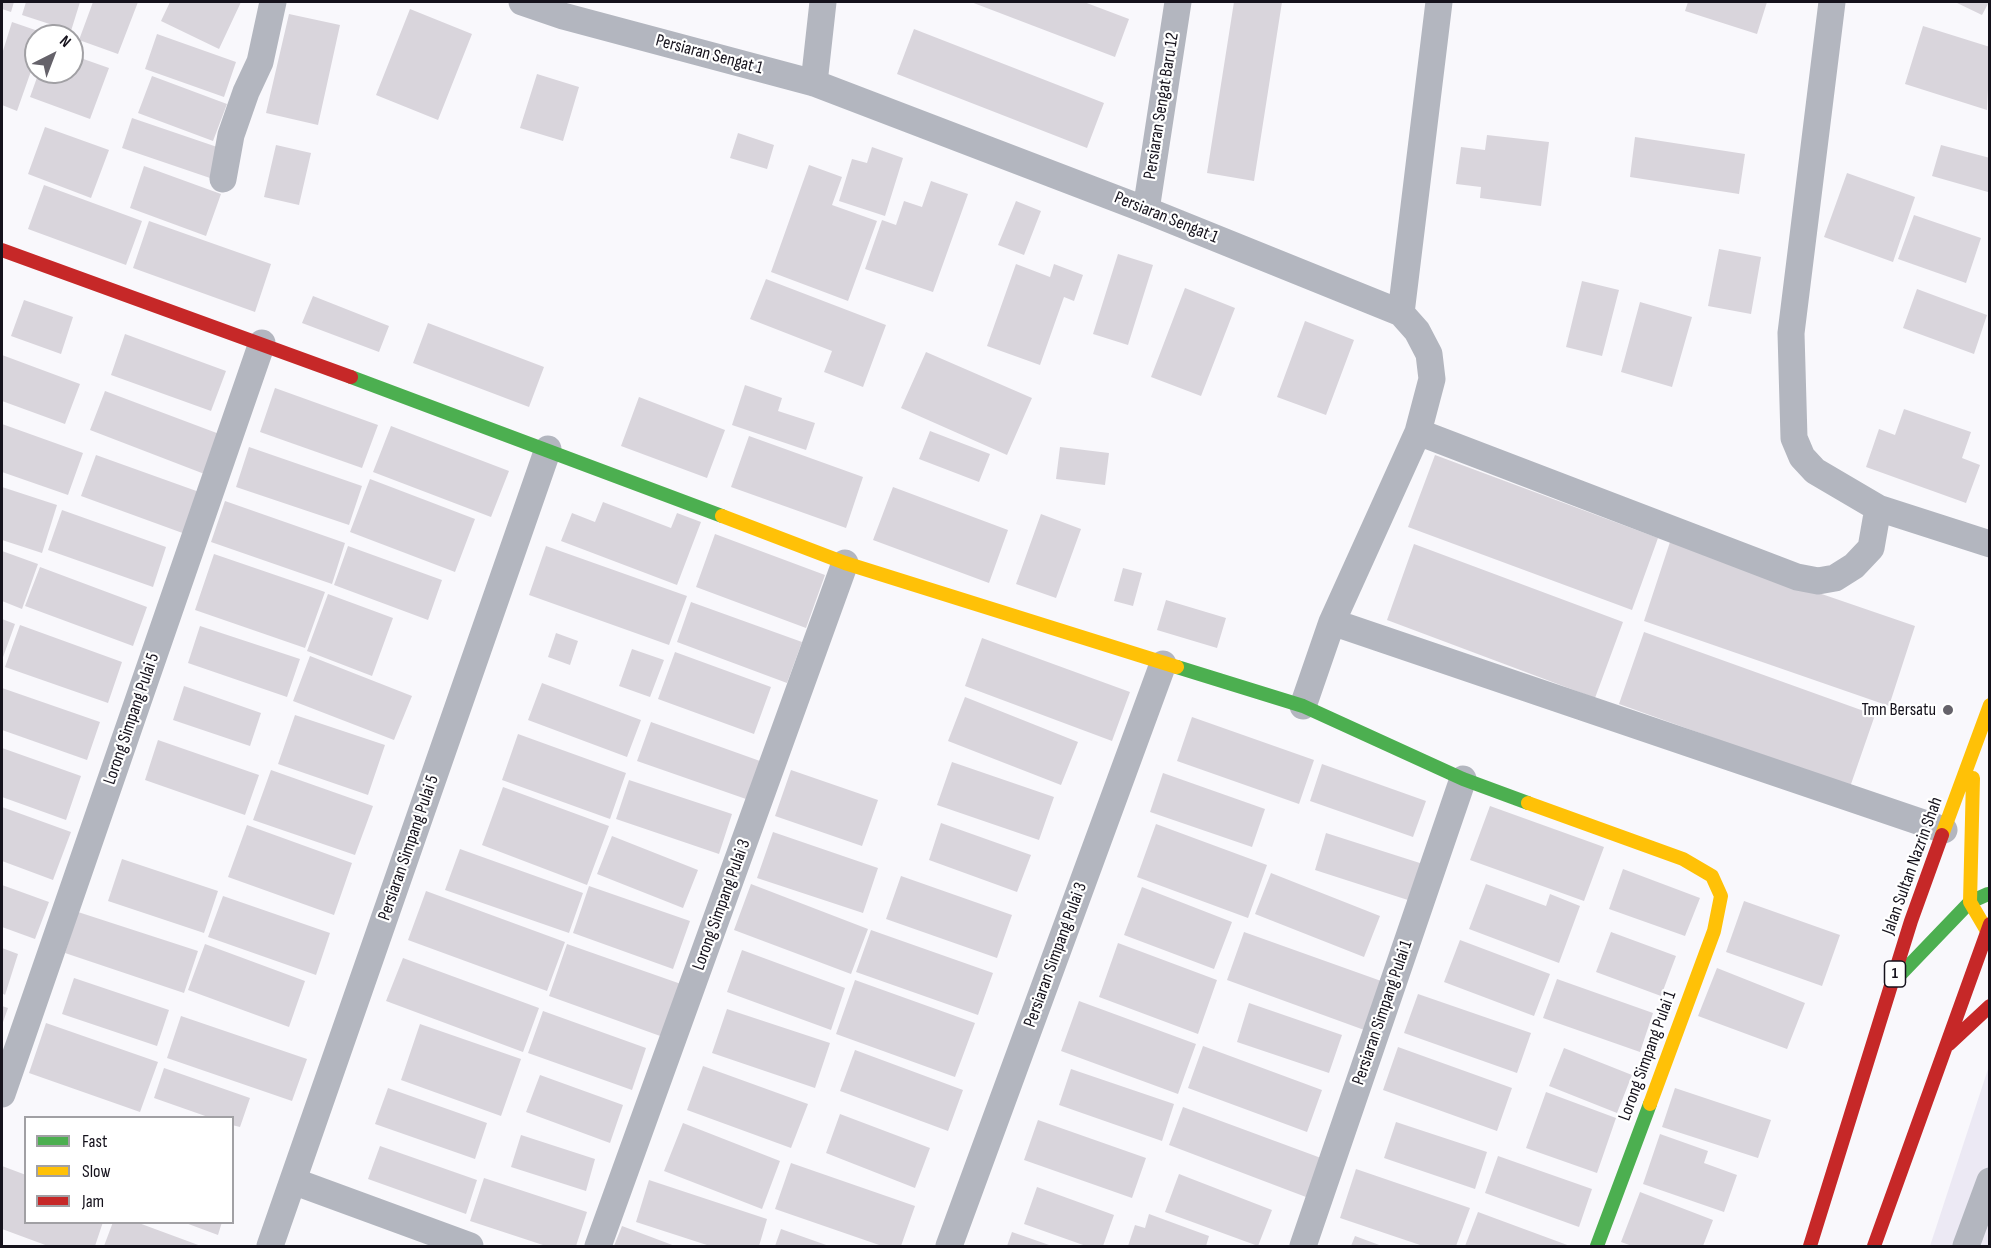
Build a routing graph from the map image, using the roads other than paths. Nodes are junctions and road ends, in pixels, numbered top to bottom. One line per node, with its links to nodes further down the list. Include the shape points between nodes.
1 (273, 2): 9 (street, via 260,62 231,135)
2 (522, 2): 7 (street, Persiaran Sengat 1)
3 (823, 2): 8 (street)
4 (1178, 2): 10 (street, Persiaran Sengat Baru 12)
5 (1439, 2): 12 (street)
6 (1832, 2): 16 (street, via 1791,333 1794,438 1802,458 1815,471)
7 (564, 9): 8 (street, Persiaran Sengat 1)
8 (814, 83): 10 (street, Persiaran Sengat 1)
9 (223, 179)
10 (1146, 210): 12 (street, Persiaran Sengat 1)
11 (2, 250): 13 (main road)
12 (1401, 313): 14 (street, Persiaran Sengat 1, via 1417,331 1429,354 1432,379)
13 (262, 344): 15 (main road); 32 (street, Lorong Simpang Pulai 5)
14 (1418, 432): 16 (street, via 1797,577 1818,581 1835,578 1871,548); 19 (street, Persiaran Sengat 1)
15 (548, 449): 18 (main road); 33 (street, Persiaran Simpang Pulai 5)
16 (1878, 508): 17 (street)
17 (1989, 544)
18 (845, 563): 20 (main road); 37 (street, Lorong Simpang Pulai 3)
19 (1332, 622): 22 (street, Persiaran Sengat 1); 25 (street)
20 (1163, 664): 22 (main road); 38 (street, Persiaran Simpang Pulai 3)
21 (1989, 705): 23 (main road, Jalan Sultan Nazrin Shah / 1)
22 (1303, 706): 24 (main road)
23 (1973, 752): 25 (main road, Jalan Sultan Nazrin Shah / 1); 27 (main road)
24 (1462, 779): 39 (street, Persiaran Simpang Pulai 1); 40 (main road, Lorong Simpang Pulai 1, via 1683,859 1712,876 1721,896 1714,931)
25 (1944, 830): 29 (main road, Jalan Sultan Nazrin Shah / 1)
26 (1989, 894): 27 (main road)
27 (1970, 902): 28 (main road); 29 (main road)
28 (1989, 929): 31 (main road)
29 (1892, 984): 41 (main road, Jalan Sultan Nazrin Shah / 1)
30 (1989, 1006): 31 (main road)
31 (1943, 1050): 42 (main road)
32 (2, 1094)
33 (293, 1181): 35 (street, Persiaran Simpang Pulai 5); 36 (street)
34 (1989, 1182): 43 (street)
35 (270, 1246)
36 (471, 1246)
37 (598, 1246)
38 (949, 1246)
39 (1304, 1246)
40 (1597, 1246)
41 (1810, 1246)
42 (1875, 1246)
43 (1966, 1246)

